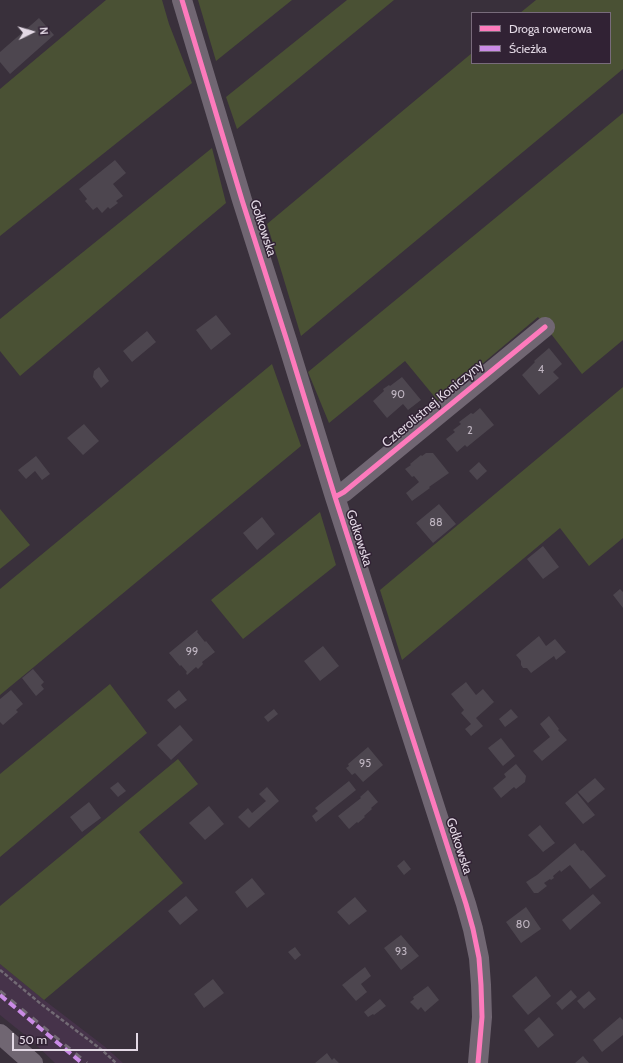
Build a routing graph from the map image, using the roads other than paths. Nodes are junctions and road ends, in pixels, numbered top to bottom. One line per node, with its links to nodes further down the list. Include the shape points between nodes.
1 (182, 0): 3 (street, Gołkowska)
2 (545, 327): 3 (street, Czterolistnej Koniczyny)
3 (335, 497): 6 (street, Gołkowska, via 473,929 482,985)
4 (0, 1034): 5 (street)
5 (33, 1063)
6 (478, 1063)

